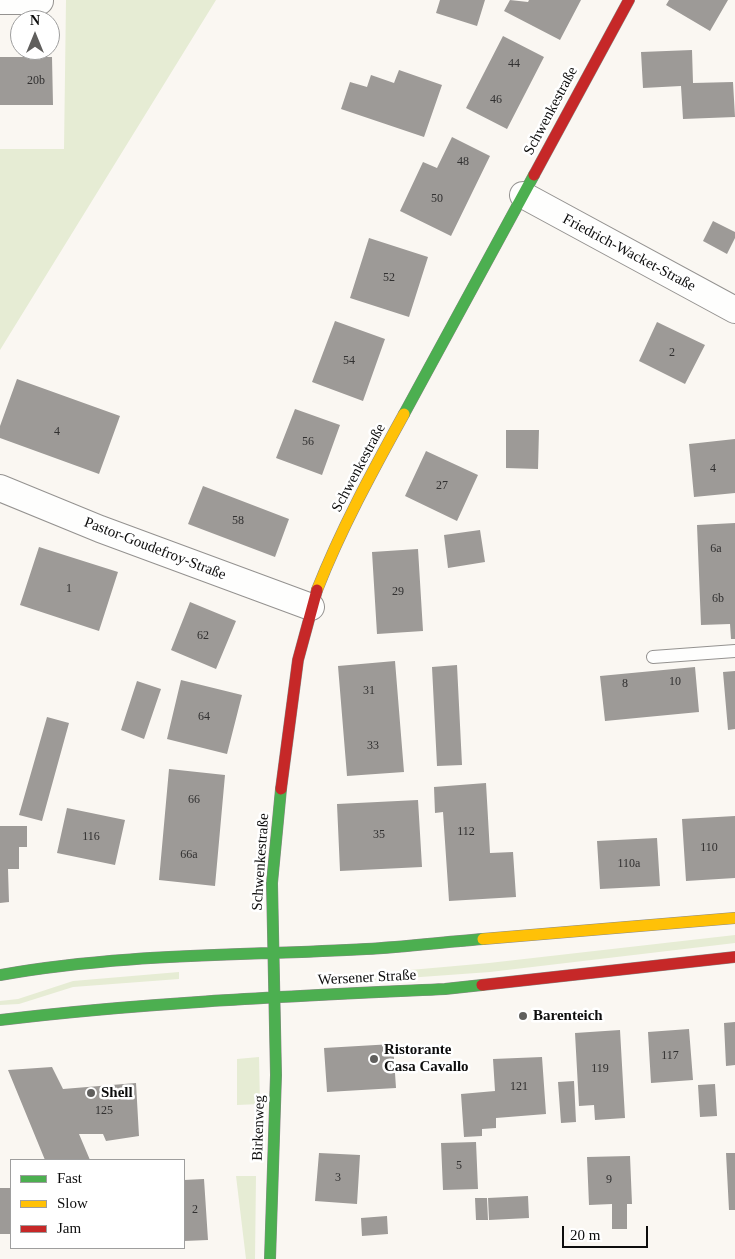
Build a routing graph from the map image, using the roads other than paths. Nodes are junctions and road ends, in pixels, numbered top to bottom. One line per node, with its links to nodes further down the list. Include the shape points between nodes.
1 (41, 0): 3 (street)
2 (629, 0): 4 (main road, Schwenkestraße)
3 (0, 1)
4 (523, 196): 5 (street, Friedrich-Wacket-Straße); 7 (main road, Schwenkestraße, via 357,500 334,547)
5 (735, 310)
6 (0, 488): 7 (street, Pastor-Goudefroy-Straße, via 100,529)
7 (311, 607): 11 (main road, Schwenkestraße, via 298,660 281,784 272,883)
8 (735, 651): 9 (lane)
9 (653, 656)
10 (735, 918): 11 (main road, Wersener Straße, via 464,941)
11 (273, 952): 13 (main road, Wersener Straße, via 49,967); 14 (main road, Schwenkestraße)
12 (735, 957): 14 (main road, Wersener Straße, via 445,989)
13 (0, 975)
14 (274, 998): 15 (main road, Wersener Straße, via 100,1008); 16 (main road, Birkenweg, via 276,1075)
15 (0, 1020)
16 (270, 1259)

